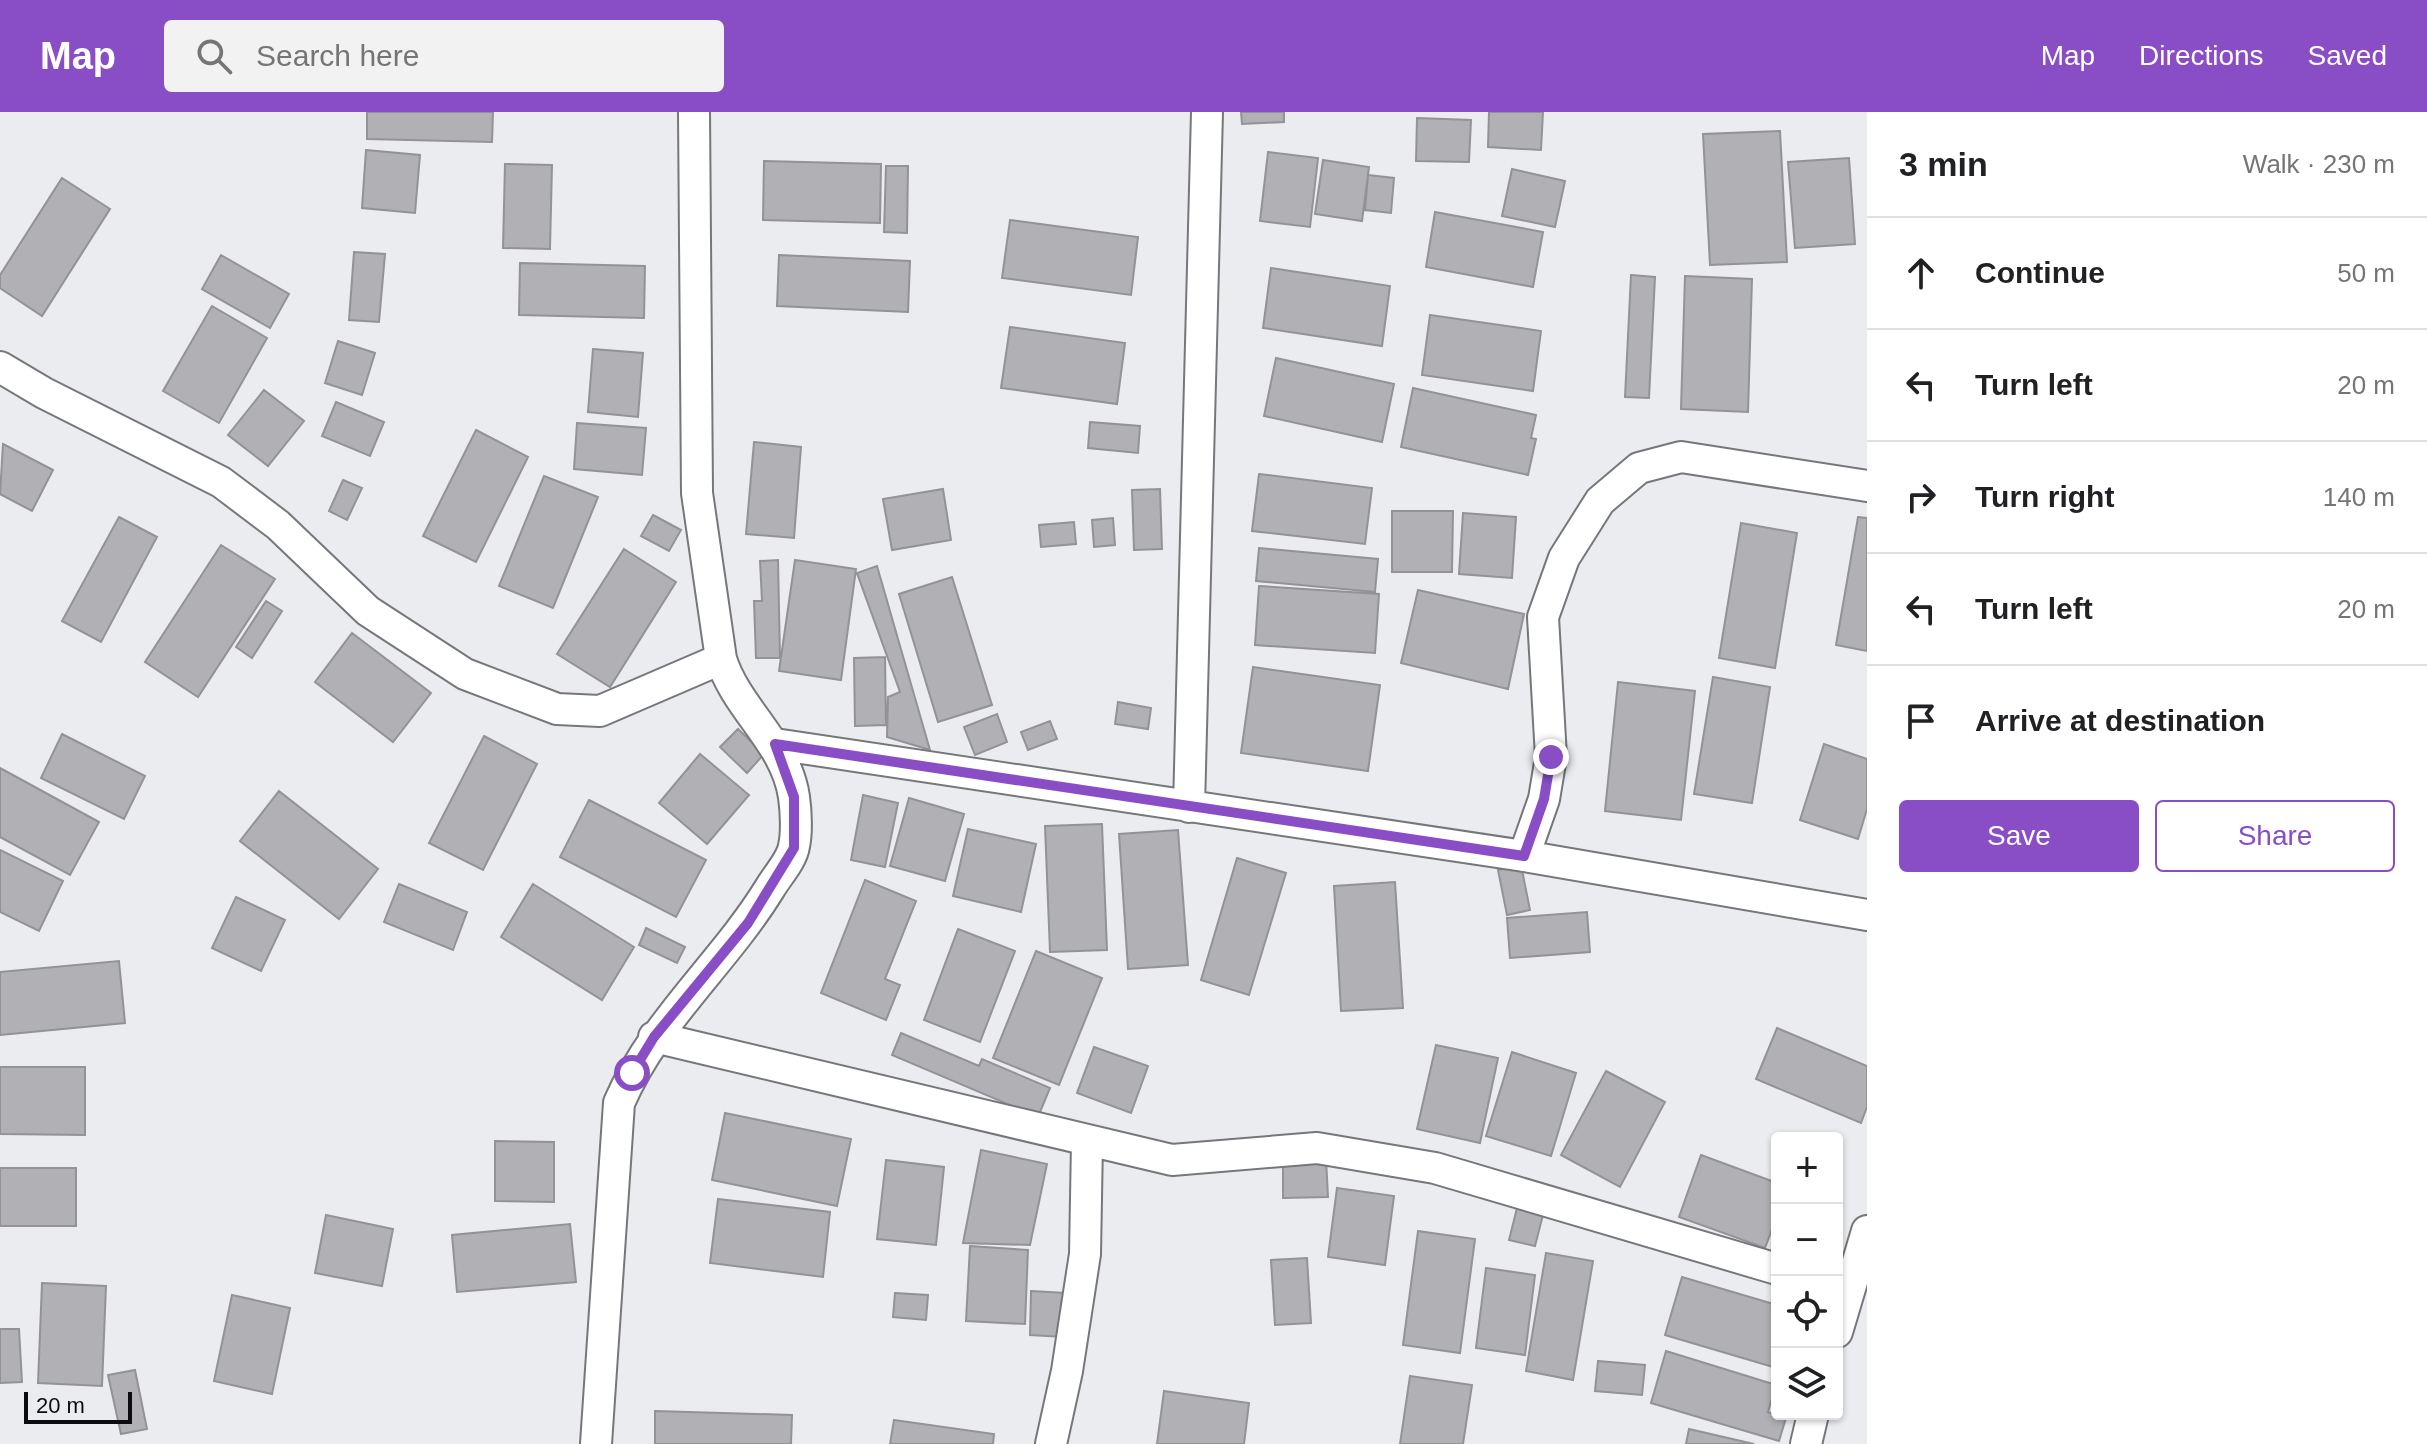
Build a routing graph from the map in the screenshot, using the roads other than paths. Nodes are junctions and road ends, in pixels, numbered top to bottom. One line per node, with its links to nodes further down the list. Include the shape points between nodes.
1 (694, 112): 5 (street, via 697,493)
2 (1207, 112): 7 (street)
3 (0, 367): 5 (street, via 221,482 278,525 368,611 465,674 557,709 600,711)
4 (1867, 486): 8 (street, via 1681,457 1639,468 1600,501 1564,558 1543,617 1551,757 1544,799)
5 (721, 659): 6 (street, via 729,684)
6 (775, 744): 7 (street); 10 (street, via 794,797 794,848 748,923)
7 (1189, 807): 8 (street)
8 (1524, 856): 9 (street)
9 (1867, 915)
10 (654, 1037): 11 (street); 17 (street, via 619,1103)
11 (1087, 1142): 13 (street, via 1172,1160 1317,1148 1435,1168); 18 (street, via 1085,1254)
12 (1867, 1231): 14 (street)
13 (1771, 1267)
14 (1851, 1290): 15 (street)
15 (1843, 1314)
16 (1812, 1420): 19 (street)
17 (596, 1444)
18 (1051, 1444)
19 (1806, 1444)

